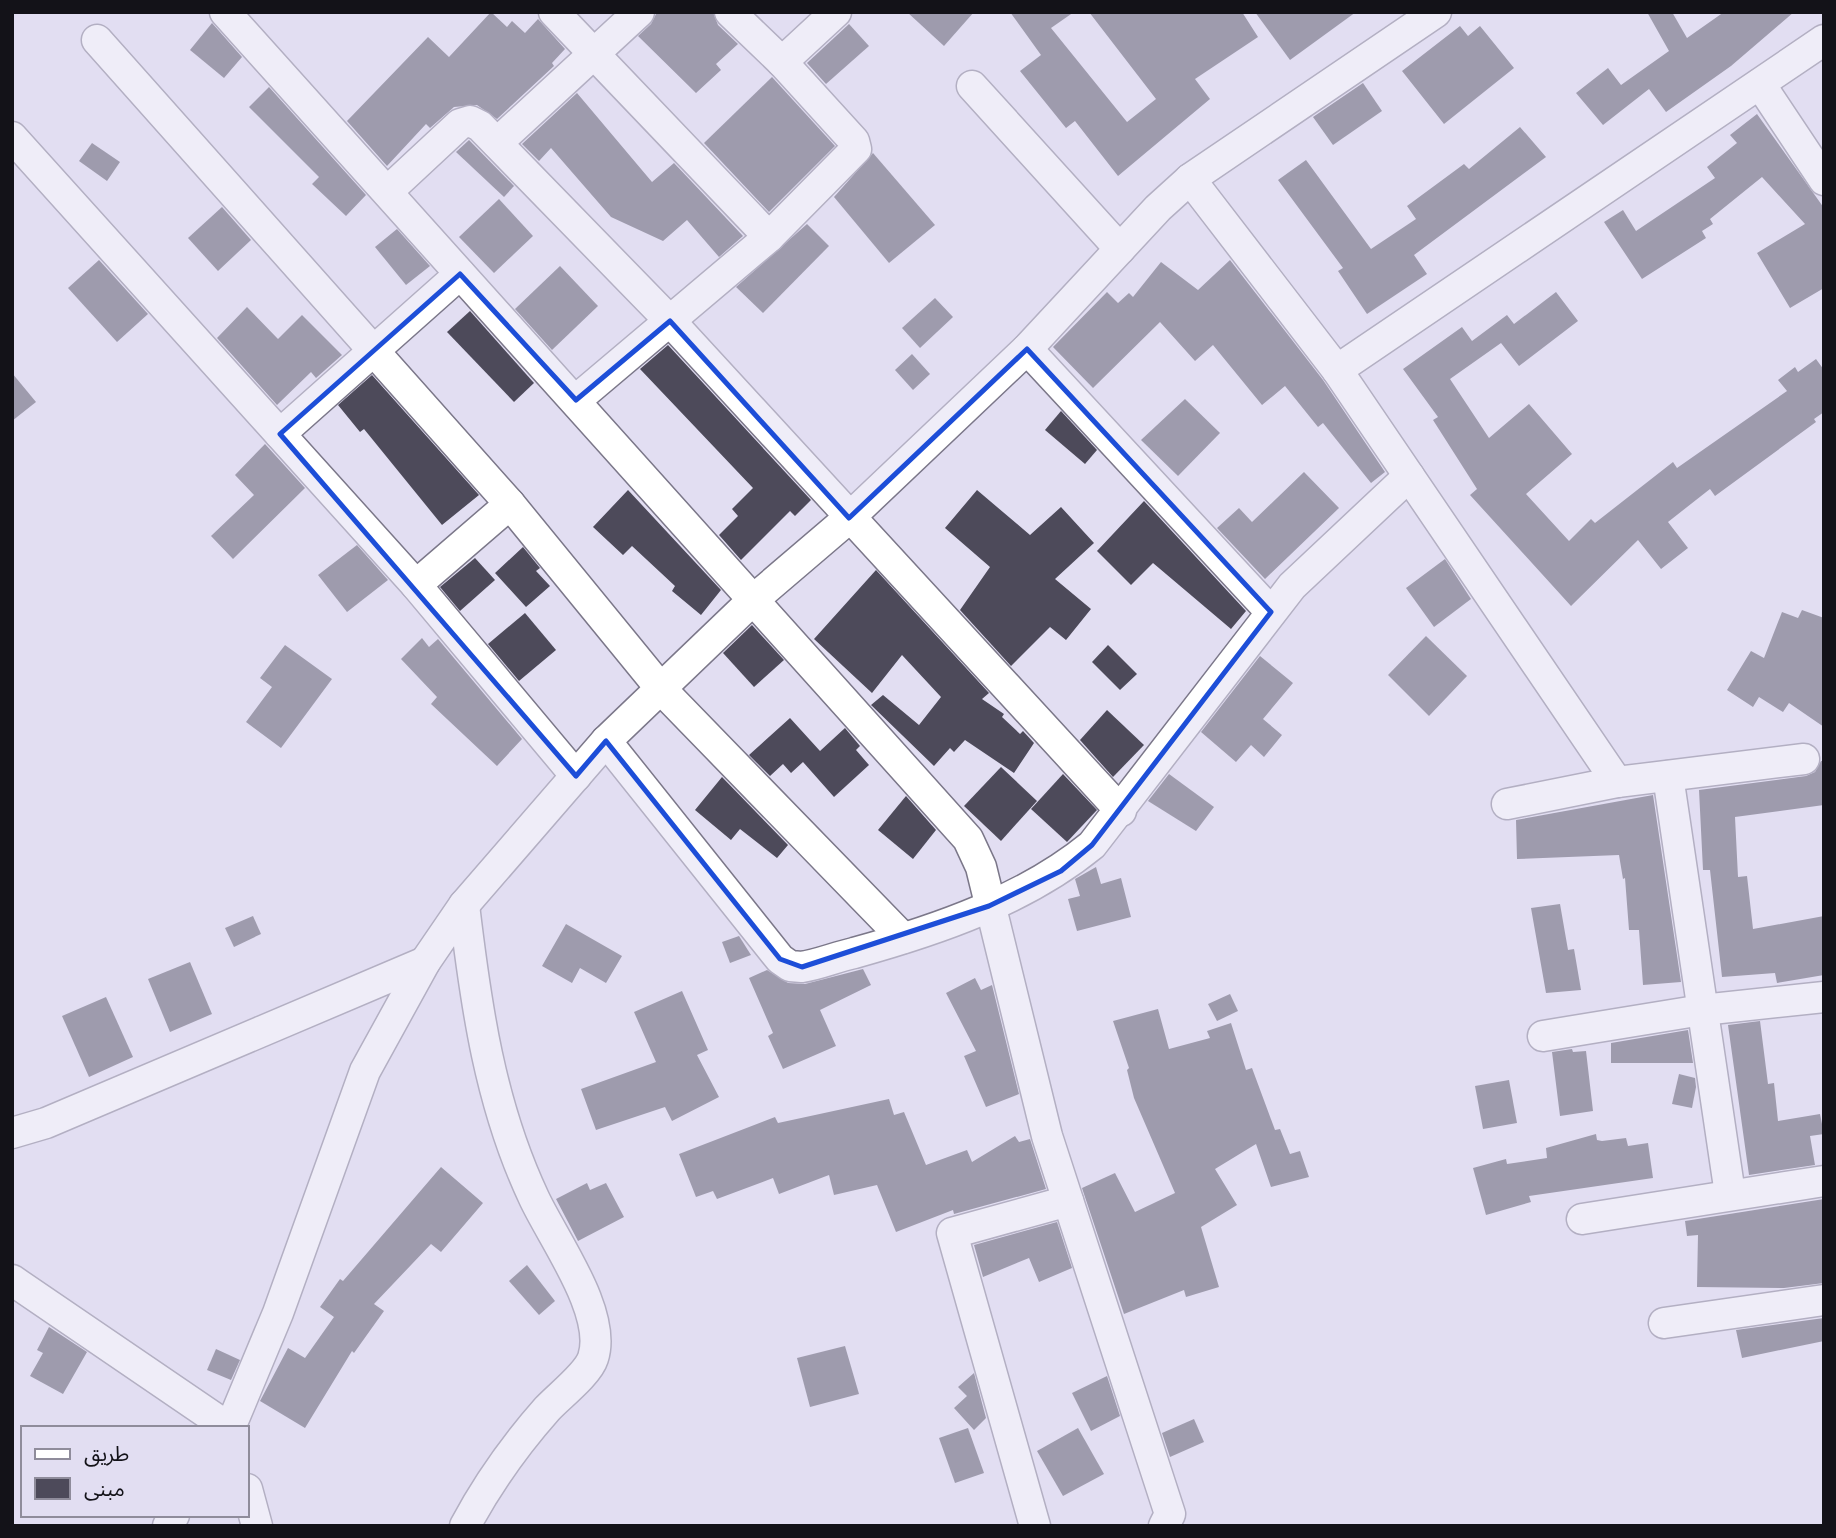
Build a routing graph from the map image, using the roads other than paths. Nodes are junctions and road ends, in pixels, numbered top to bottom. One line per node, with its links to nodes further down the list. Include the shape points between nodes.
1 (225, 12): 17 (street)
2 (554, 12): 9 (street)
3 (639, 12): 9 (street)
4 (730, 12): 10 (street)
5 (836, 12): 10 (street)
6 (1436, 12): 15 (street)
7 (97, 40): 23 (street)
8 (1824, 40): 11 (street)
9 (593, 55): 14 (street); 18 (street)
10 (782, 62): 18 (street, via 854,141 856,149)
11 (1760, 84): 16 (street); 24 (street)
12 (972, 86): 19 (street)
13 (12, 137): 26 (street)
14 (497, 143): 17 (street, via 480,126 465,121); 21 (street)
15 (1190, 179): 19 (street); 24 (street)
16 (1824, 180)
17 (388, 191): 20 (street)
18 (769, 236): 21 (street)
19 (1120, 249): 22 (street)
20 (460, 274): 23 (street); 25 (street)
21 (670, 321): 25 (street); 29 (street)
22 (1027, 349): 29 (street); 32 (street)
23 (371, 350): 26 (street); 28 (street)
24 (1337, 370): 27 (street)
25 (576, 400): 31 (street)
26 (280, 434): 30 (street)
27 (1409, 476): 32 (street, via 1301,577); 38 (street)
28 (510, 504): 30 (street); 33 (street)
29 (849, 517): 31 (street); 40 (street)
30 (416, 585): 36 (street)
31 (752, 600): 33 (street); 42 (street, via 968,839 981,867)
32 (1271, 612): 40 (street)
33 (662, 690): 34 (street); 43 (street)
34 (606, 741): 36 (street); 43 (street, via 790,966 812,965)
35 (1804, 759): 37 (street)
36 (576, 776): 41 (street)
37 (1668, 776): 38 (street); 46 (street)
38 (1617, 782): 39 (street)
39 (1507, 804)
40 (1121, 811): 42 (street, via 1092,845 1061,871)
41 (464, 905): 44 (street); 60 (street, via 475,996 496,1098 533,1196 589,1305 596,1338 593,1360 547,1410 481,1496)
42 (989, 906): 43 (street); 51 (street)
43 (903, 938)
44 (425, 962): 48 (street, via 46,1123); 57 (street, via 365,1071 278,1312)
45 (1824, 997): 46 (street)
46 (1702, 1010): 47 (street); 50 (street)
47 (1543, 1036)
48 (12, 1133)
49 (1824, 1181): 50 (street)
50 (1730, 1194): 52 (street)
51 (1068, 1201): 61 (street, via 951,1233); 62 (street, via 1170,1514)
52 (1582, 1219)
53 (12, 1280): 56 (street)
54 (1824, 1300): 55 (street)
55 (1664, 1324)
56 (227, 1426)
57 (231, 1426)
58 (248, 1493): 59 (street)
59 (257, 1526)
60 (465, 1526)
61 (1035, 1526)
62 (1164, 1526)

